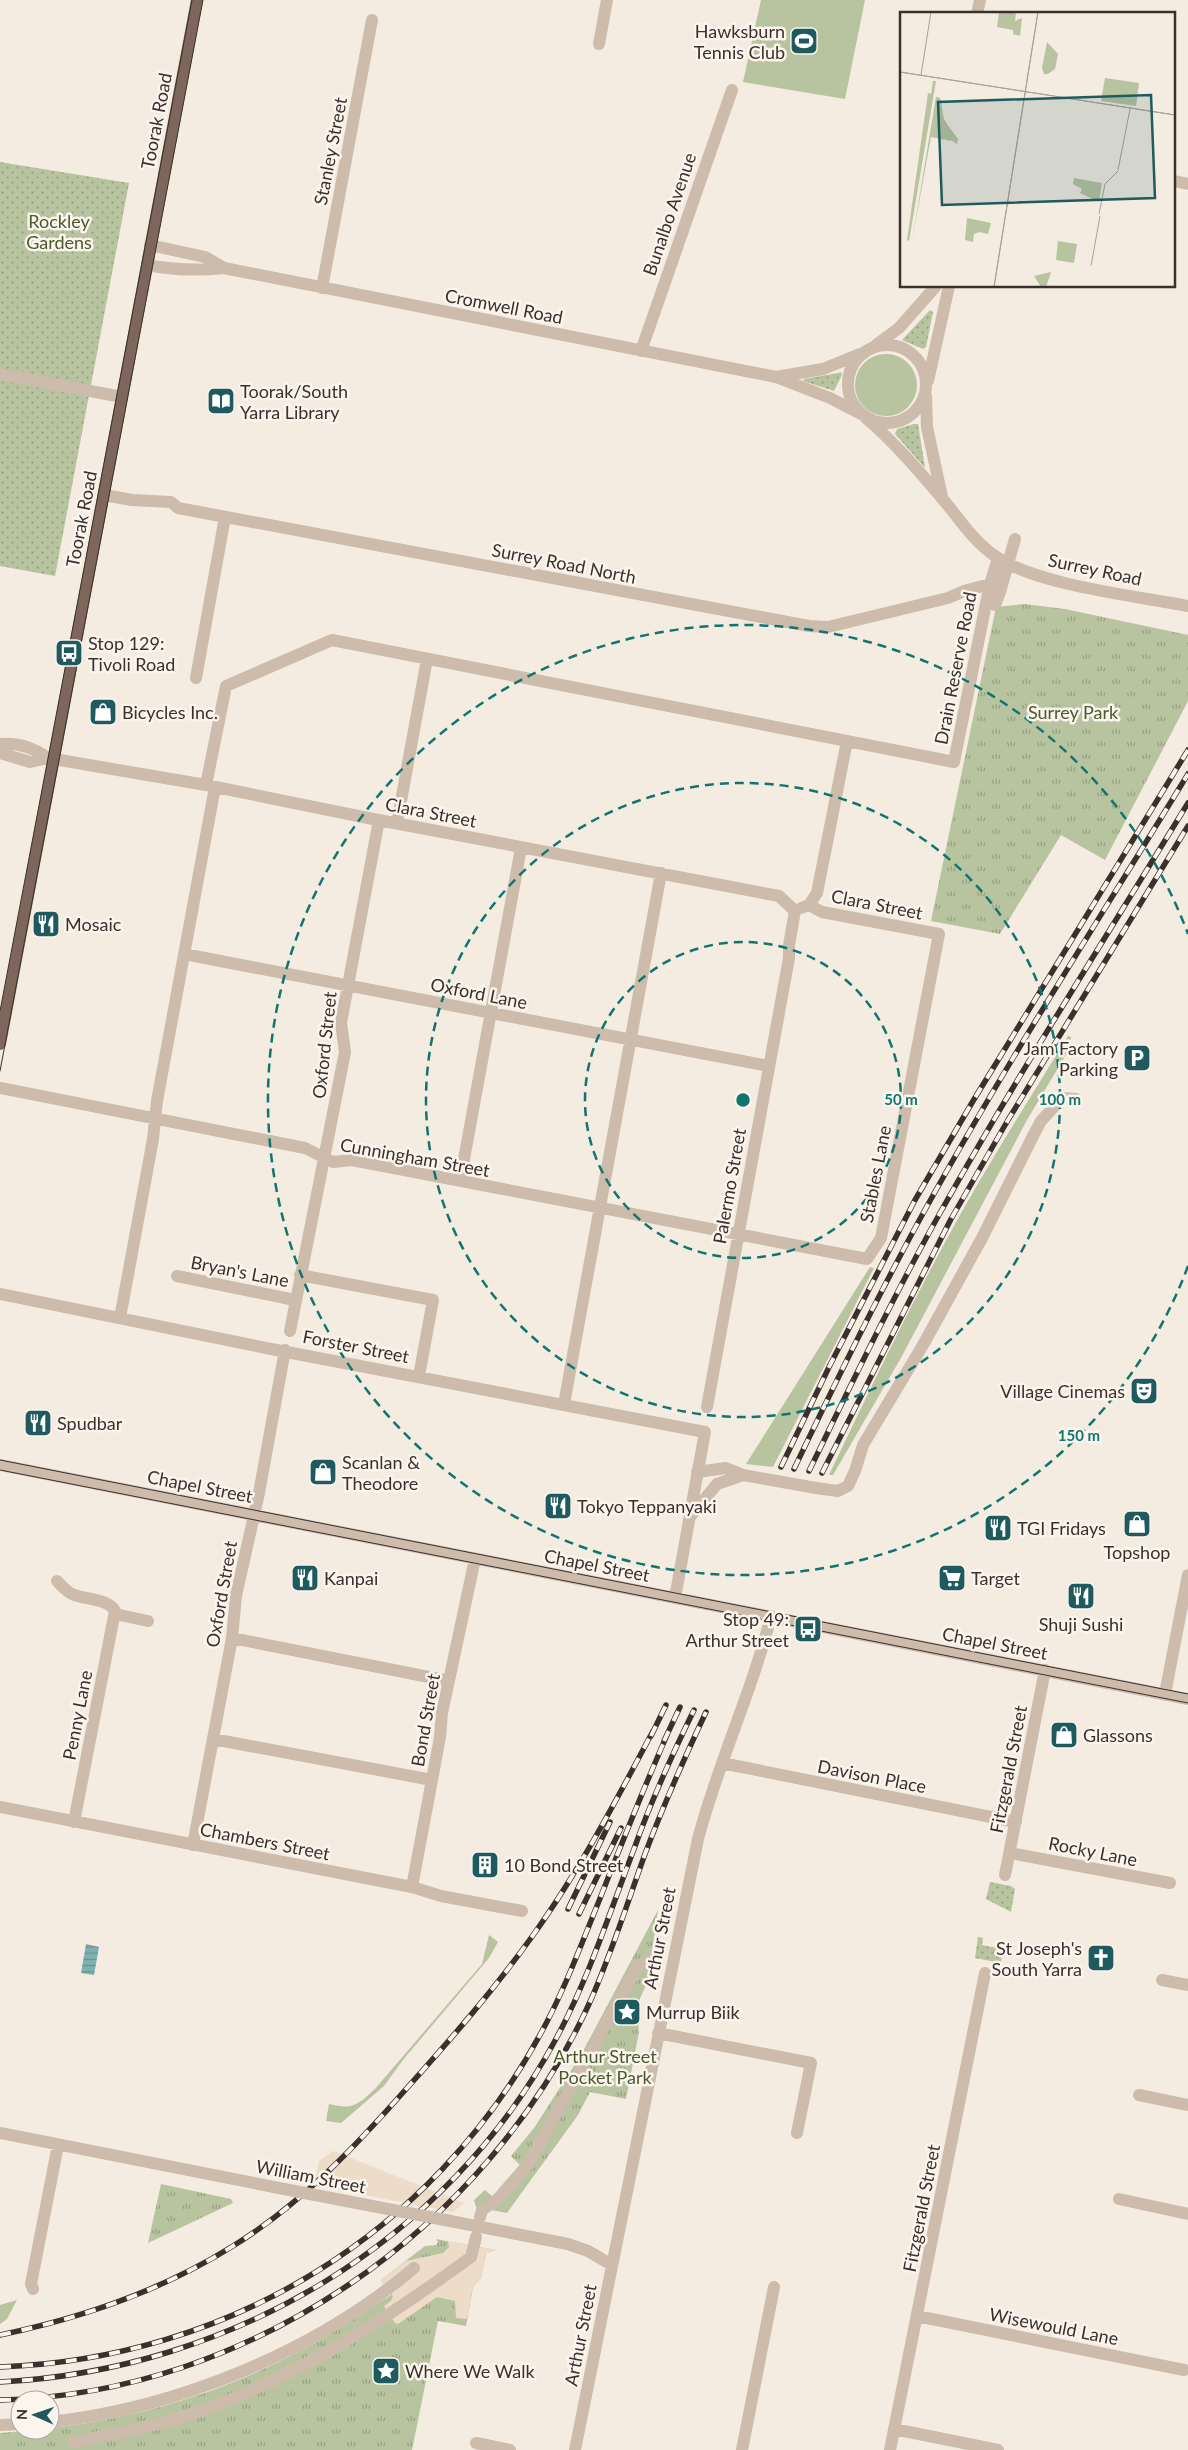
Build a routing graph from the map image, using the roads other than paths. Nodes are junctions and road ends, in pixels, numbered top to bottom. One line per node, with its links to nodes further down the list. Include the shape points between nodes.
1 (197, 0): 6 (main road, Toorak Road)
2 (607, 0): 4 (street)
3 (372, 20): 9 (street, Stanley Street)
4 (599, 44)
5 (732, 90): 13 (street, Bunalbo Avenue)
6 (150, 245): 7 (main road, Toorak Road); 8 (street, Cromwell Road, via 205,256)
7 (146, 265): 8 (street, Cromwell Road, via 170,270); 17 (main road, Toorak Road)
8 (224, 268): 9 (street, Cromwell Road)
9 (322, 288): 13 (street, Cromwell Road)
10 (934, 288): 12 (street, Cromwell Road, via 899,328)
11 (948, 288): 16 (street, Cromwell Road)
12 (867, 350): 15 (street, Cromwell Road, via 823,369); 16 (street, Cromwell Road, via 893,345 908,351 920,362); 18 (street, Cromwell Road, via 854,363 848,378 851,401)
13 (641, 351): 15 (street, Cromwell Road)
14 (0, 374): 17 (street)
15 (776, 377): 18 (street, Cromwell Road, via 830,398)
16 (926, 388): 18 (street, Cromwell Road, via 920,407 899,422 882,424); 20 (street, via 927,427)
17 (122, 397): 19 (main road, Toorak Road)
18 (864, 416): 20 (street, via 897,446)
19 (104, 495): 21 (street, Surrey Road North, via 171,502 178,508); 32 (main road, Toorak Road)
20 (943, 500): 23 (street, via 968,531)
21 (225, 517): 24 (street, Surrey Road North, via 818,627 948,598); 28 (street)
22 (1015, 539): 23 (street)
23 (1003, 561): 24 (street); 25 (street); 26 (street, Surrey Road, via 1072,584)
24 (990, 584): 29 (street, Drain Reserve Road, via 954,762)
25 (995, 605)
26 (1188, 606)
27 (428, 659): 29 (street); 33 (street, via 332,640 226,686); 35 (street)
28 (196, 678)
29 (846, 741): 38 (street, via 819,885 815,899)
30 (0, 744): 32 (street, via 33,747)
31 (0, 753): 32 (street, via 30,762)
32 (51, 758): 33 (street, Clara Street); 44 (main road, Toorak Road)
33 (211, 786): 34 (street, Clara Street); 41 (street)
34 (379, 820): 35 (street, Clara Street); 42 (street, Oxford Street)
35 (397, 823): 36 (street, Clara Street)
36 (521, 848): 37 (street, Clara Street); 43 (street)
37 (661, 873): 39 (street, Clara Street, via 779,896); 45 (street)
38 (809, 905): 39 (street); 40 (street, Clara Street, via 822,912)
39 (794, 912): 47 (street, Palermo Street, via 789,958)
40 (939, 934): 54 (street, Stables Lane, via 880,1238 867,1259)
41 (184, 954): 42 (street, Oxford Lane); 50 (street)
42 (348, 985): 43 (street, Oxford Lane); 51 (street, Oxford Street, via 341,1023 345,1052)
43 (491, 1014): 45 (street, Oxford Lane); 52 (street)
44 (1, 1027): 46 (main road, Toorak Road)
45 (632, 1040): 47 (street, Oxford Lane); 53 (street)
46 (0, 1044)
47 (768, 1066): 54 (street, Palermo Street)
48 (0, 1088): 50 (street, Cunningham Street)
49 (1076, 1099): 67 (street, via 1062,1098 1041,1121 973,1255 863,1445 848,1486 834,1491)
50 (155, 1119): 51 (street, Cunningham Street, via 304,1148); 59 (street)
51 (324, 1158): 52 (street, Cunningham Street, via 333,1162 352,1160); 55 (street, Oxford Street)
52 (460, 1181): 53 (street, Cunningham Street)
53 (601, 1209): 54 (street, Cunningham Street); 63 (street)
54 (738, 1234): 64 (street, Palermo Street)
55 (300, 1275): 58 (street, Oxford Street); 62 (street, via 433,1300)
56 (177, 1276): 58 (street, Bryan's Lane)
57 (0, 1294): 59 (street, Forster Street)
58 (295, 1300): 60 (street, Oxford Street)
59 (120, 1318): 61 (street, Forster Street)
60 (290, 1331)
61 (285, 1350): 62 (street, Forster Street); 68 (street, Oxford Street)
62 (419, 1376): 63 (street, Forster Street)
63 (564, 1404): 66 (street, Forster Street, via 705,1432)
64 (707, 1407)
65 (0, 1465): 68 (street, Chapel Street)
66 (697, 1472): 67 (street, via 726,1468); 69 (street)
67 (743, 1475): 69 (street, via 717,1484)
68 (254, 1515): 70 (street, Chapel Street); 77 (street, Oxford Street, via 236,1596)
69 (689, 1519): 73 (street)
70 (475, 1559): 73 (street, Chapel Street); 79 (street, Bond Street)
71 (1188, 1575): 80 (street)
72 (57, 1581): 74 (street, via 74,1595 112,1606)
73 (675, 1598): 75 (street, Chapel Street)
74 (115, 1614): 76 (street); 86 (street, Penny Lane)
75 (771, 1616): 78 (street, Chapel Street); 83 (street, Arthur Street)
76 (148, 1621)
77 (232, 1638): 79 (street); 82 (street, Oxford Street)
78 (1046, 1670): 80 (street, Chapel Street); 87 (street, Fitzgerald Street)
79 (449, 1681): 84 (street, Bond Street)
80 (1165, 1694): 81 (street, Chapel Street)
81 (1188, 1699)
82 (212, 1739): 84 (street); 88 (street, Oxford Street)
83 (722, 1763): 87 (street, Davison Place); 98 (street, Arthur Street, via 698,1839)
84 (432, 1780): 92 (street, Bond Street)
85 (0, 1807): 86 (street, Chambers Street)
86 (74, 1822): 88 (street, Chambers Street)
87 (1016, 1822): 89 (street, Fitzgerald Street)
88 (193, 1845): 92 (street, Chambers Street)
89 (1010, 1853): 90 (street, Fitzgerald Street); 91 (street, Rocky Lane)
90 (1005, 1875)
91 (1170, 1883)
92 (412, 1887): 93 (street, Chambers Street, via 440,1896)
93 (522, 1911)
94 (656, 1955): 106 (street, via 643,1961 635,1971 529,2164 498,2199 482,2210)
95 (985, 1973): 112 (street, Fitzgerald Street)
96 (1162, 1980): 97 (street)
97 (1188, 1985)
98 (658, 2033): 102 (street, via 811,2063); 108 (street, Arthur Street)
99 (1139, 2095): 100 (street)
100 (1188, 2105)
101 (0, 2133): 103 (street, William Street)
102 (797, 2133)
103 (58, 2144): 108 (street, William Street, bridge, via 568,2244); 111 (street, via 31,2284)
104 (1119, 2199): 105 (street)
105 (1188, 2214)
106 (480, 2217)
107 (476, 2237): 116 (street, via 472,2257 390,2315 297,2370 166,2422)
108 (612, 2265): 119 (street, Arthur Street)
109 (414, 2268): 114 (street, via 346,2317 257,2364 166,2398)
110 (774, 2288): 120 (street)
111 (33, 2289)
112 (917, 2316): 113 (street, Wisewould Lane); 115 (street, Fitzgerald Street)
113 (1184, 2370)
114 (60, 2420)
115 (894, 2429): 121 (street, Fitzgerald Street); 122 (street)
116 (73, 2442)
117 (476, 2443): 118 (street)
118 (510, 2450)
119 (574, 2450)
120 (742, 2450)
121 (890, 2450)
122 (998, 2450)

